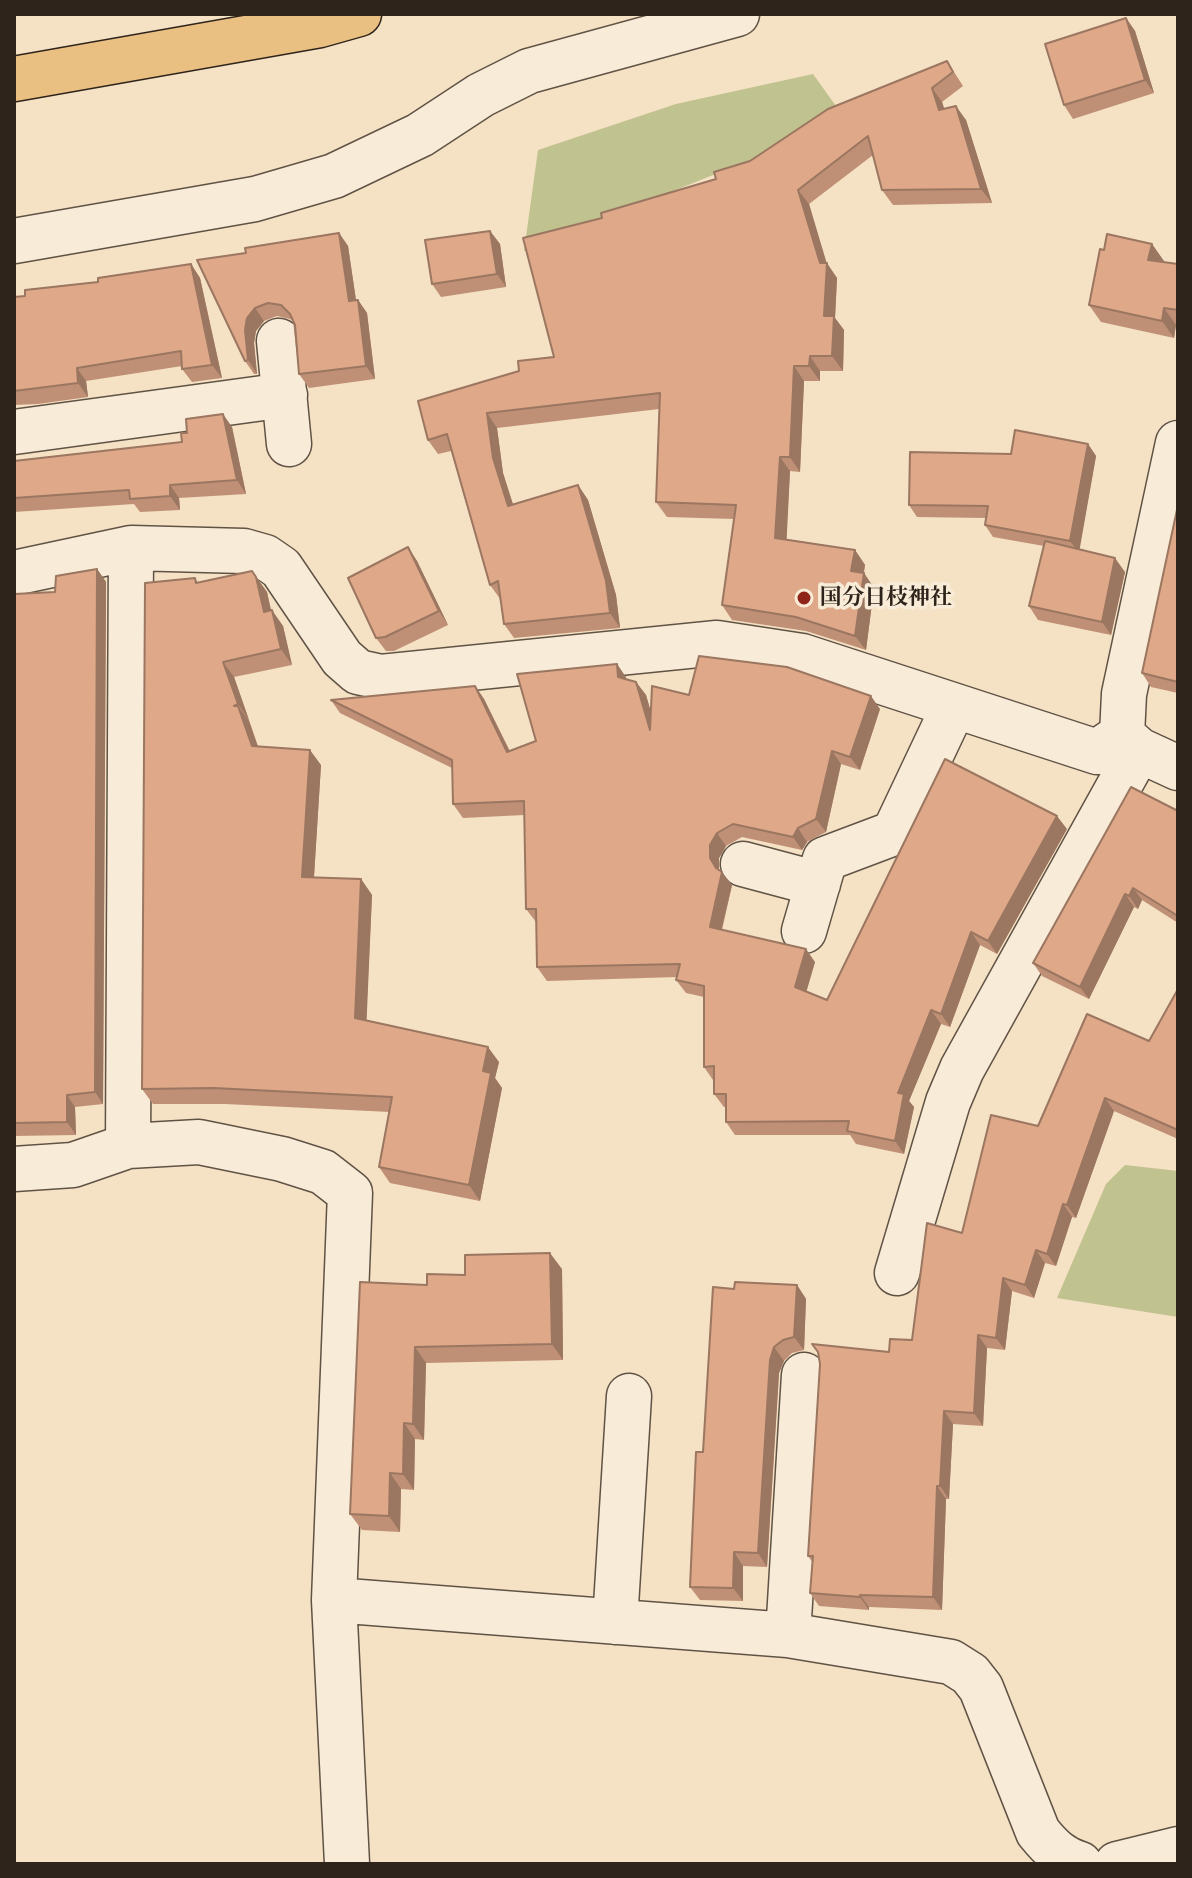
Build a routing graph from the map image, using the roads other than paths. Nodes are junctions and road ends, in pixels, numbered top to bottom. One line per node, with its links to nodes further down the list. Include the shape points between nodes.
1 (359, 14): 3 (highway)
2 (737, 14): 4 (street, via 529,71 420,135 334,176 255,199)
3 (14, 79)
4 (14, 241)
5 (279, 341): 6 (street)
6 (285, 395): 7 (street); 9 (street)
7 (14, 432)
8 (1178, 443): 13 (street, via 1124,694)
9 (289, 444)
10 (131, 548): 11 (street); 12 (street, via 244,551 265,557 281,568 342,658 358,672 381,677 717,643 802,656); 18 (street)
11 (14, 573)
12 (954, 706): 13 (street, via 1097,752); 16 (street, via 894,833 825,859)
13 (1130, 742): 14 (street); 20 (street, via 962,1069)
14 (1178, 768)
15 (743, 864): 16 (street)
16 (818, 884): 17 (street)
17 (804, 931)
18 (128, 1146): 19 (street, via 73,1165); 23 (street, via 199,1142 282,1159 323,1172 350,1193)
19 (14, 1169)
20 (897, 1273)
21 (804, 1375): 25 (street)
22 (629, 1396): 24 (street)
23 (334, 1600): 24 (street); 26 (street)
24 (615, 1622): 25 (street)
25 (788, 1635): 27 (street, via 951,1662 970,1674 981,1688 1038,1832 1051,1848)
26 (347, 1864)
27 (1080, 1864)

